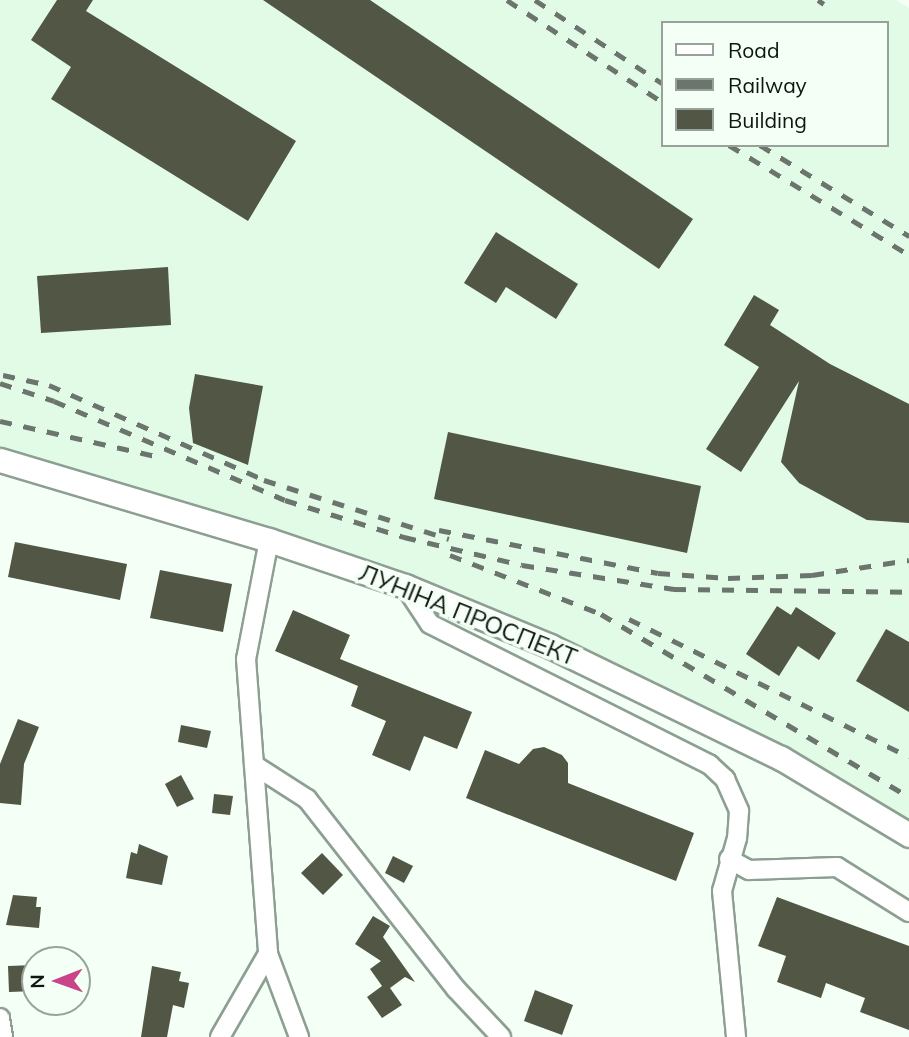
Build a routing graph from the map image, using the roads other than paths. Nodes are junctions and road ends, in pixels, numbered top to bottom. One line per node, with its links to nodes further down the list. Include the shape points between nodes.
1 (0, 460): 2 (street, ЛУНІНА ПРОСПЕКТ)
2 (269, 540): 3 (street, ЛУНІНА ПРОСПЕКТ); 4 (street, via 246,659)
3 (405, 586): 5 (street, ЛУНІНА ПРОСПЕКТ, via 667,700 781,758); 6 (street, via 430,624 710,765 725,779 739,811 737,838)
4 (254, 765): 8 (street); 13 (street, via 307,799 456,989)
5 (909, 835)
6 (729, 859): 7 (street, via 749,870 837,867); 14 (street, via 722,891)
7 (909, 912)
8 (268, 954): 11 (street); 12 (street)
9 (0, 1018): 10 (street)
10 (4, 1037)
11 (220, 1037)
12 (299, 1037)
13 (500, 1037)
14 (736, 1037)

